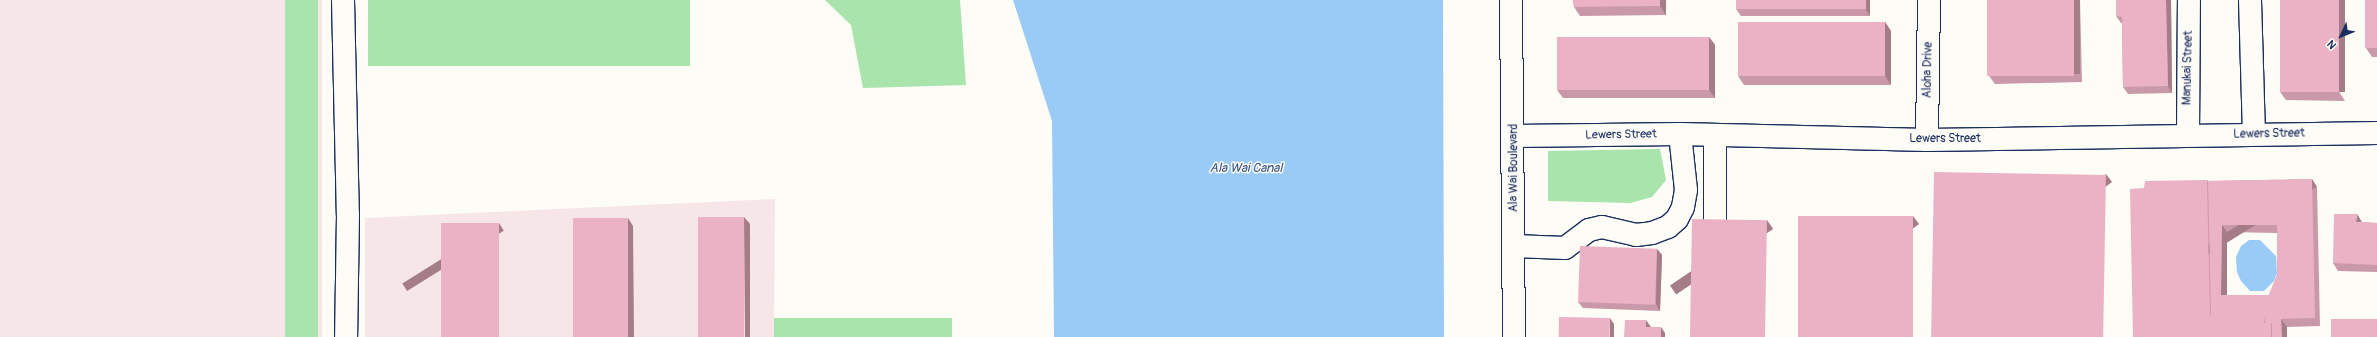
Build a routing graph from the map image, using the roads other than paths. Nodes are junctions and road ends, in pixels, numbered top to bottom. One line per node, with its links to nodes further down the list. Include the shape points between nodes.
1 (343, 0): 15 (street, via 348,215)
2 (1511, 0): 10 (street, Ala Wai Boulevard)
3 (1929, 0): 12 (street, Aloha Drive)
4 (2189, 0): 9 (street, Manukai Street)
5 (2250, 0): 6 (street)
6 (2254, 133): 7 (street, Lewers Street); 9 (street, Lewers Street)
7 (2377, 133)
8 (1680, 134): 10 (street, Lewers Street); 11 (street, Lewers Street); 14 (street, via 1686,190 1683,207 1677,219 1668,227 1636,235 1602,227 1589,230 1565,248)
9 (2188, 135): 12 (street, Lewers Street)
10 (1514, 136): 14 (street, Ala Wai Boulevard)
11 (1714, 136): 12 (street, Lewers Street); 13 (street)
12 (1927, 140)
13 (1715, 228)
14 (1514, 246): 16 (street, Ala Wai Boulevard)
15 (346, 337)
16 (1514, 337)

